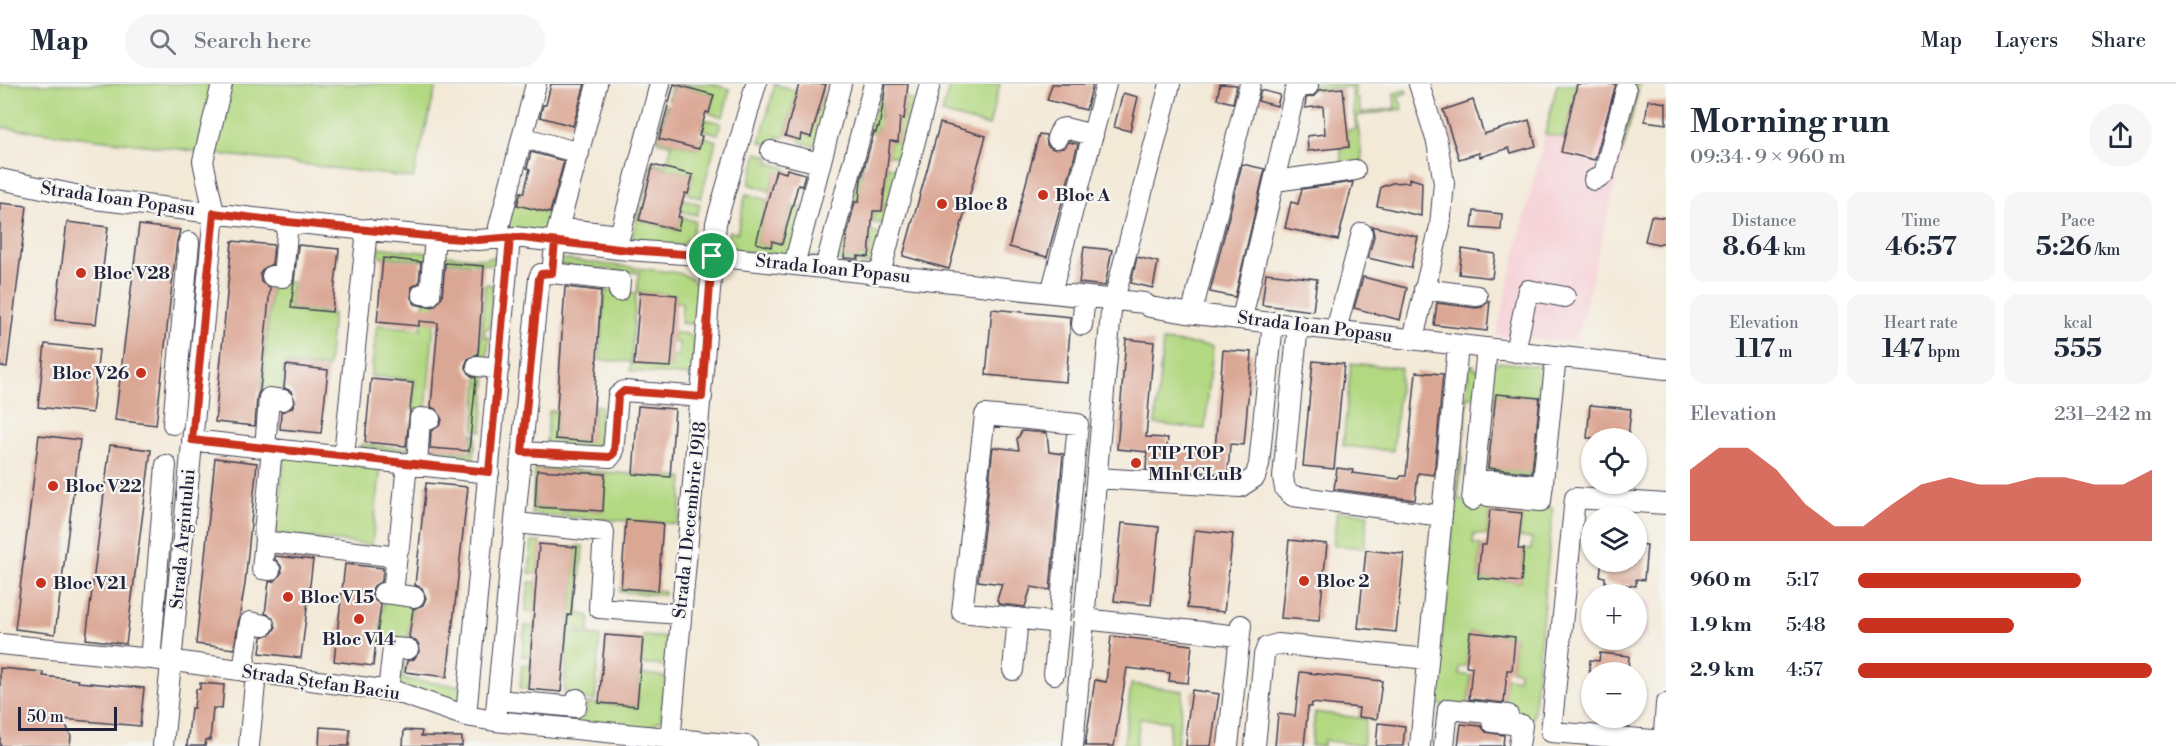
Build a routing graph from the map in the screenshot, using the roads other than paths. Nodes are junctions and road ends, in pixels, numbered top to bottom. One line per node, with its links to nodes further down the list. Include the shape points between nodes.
1 (222, 84): 25 (street, Strada Argintului, via 203,160)
2 (536, 84): 16 (street)
3 (597, 84): 19 (street)
4 (660, 84): 30 (street, via 620,235)
5 (756, 84): 33 (street, Strada 1 Decembrie 1918, via 716,222)
6 (841, 84): 20 (street)
7 (874, 84): 35 (street)
8 (930, 84): 37 (street)
9 (1106, 84): 15 (street)
10 (1170, 84): 46 (street)
11 (1250, 84): 47 (street)
12 (1419, 84): 39 (street, via 1437,141 1444,183 1440,226)
13 (1308, 86): 24 (street, via 1296,87)
14 (1626, 90): 23 (street, via 1604,174)
15 (1093, 135): 17 (street, via 1065,128); 41 (street)
16 (522, 137): 19 (street); 28 (street)
17 (1057, 138)
18 (771, 151): 20 (street)
19 (579, 153): 30 (street)
20 (820, 163): 34 (street)
21 (1355, 170): 24 (street)
22 (0, 179): 25 (street, Strada Ioan Popasu, via 94,199)
23 (1594, 180)
24 (1275, 182): 48 (street)
25 (214, 213): 26 (street, Strada Ioan Popasu); 53 (street, Strada Argintului)
26 (288, 222): 27 (street, Strada Ioan Popasu); 38 (street)
27 (367, 229): 31 (street, Strada Ioan Popasu); 70 (street)
28 (505, 232): 30 (street, Strada Ioan Popasu); 31 (street, Strada Ioan Popasu, via 478,240); 61 (street)
29 (1362, 233): 54 (street)
30 (557, 235): 33 (street, Strada Ioan Popasu); 36 (street)
31 (435, 237): 42 (street)
32 (189, 242): 52 (street)
33 (712, 256): 34 (street, Strada Ioan Popasu); 63 (street, Strada 1 Decembrie 1918)
34 (794, 265): 35 (street, Strada Ioan Popasu)
35 (825, 268): 37 (street, Strada Ioan Popasu)
36 (552, 273): 40 (street, via 620,281); 69 (street, via 541,274 539,278)
37 (880, 274): 41 (street, Strada Ioan Popasu)
38 (283, 277)
39 (1424, 289): 43 (street); 55 (street)
40 (619, 291)
41 (1051, 293): 44 (street, Strada Ioan Popasu)
42 (430, 295)
43 (1477, 296)
44 (1085, 297): 46 (street, Strada Ioan Popasu); 50 (street)
45 (1565, 297): 58 (street, via 1528,290)
46 (1113, 300): 47 (street, Strada Ioan Popasu); 76 (street)
47 (1192, 312): 48 (street, Strada Ioan Popasu)
48 (1242, 318): 49 (street, Strada Ioan Popasu)
49 (1273, 322): 51 (street, Strada Ioan Popasu); 76 (street, via 1255,477 1240,487)
50 (1082, 325)
51 (1298, 325): 54 (street, Strada Ioan Popasu); 79 (street, via 1283,477 1286,489 1293,496)
52 (182, 326): 53 (street); 66 (street)
53 (203, 328): 67 (street, Strada Argintului)
54 (1336, 330): 55 (street, Strada Ioan Popasu)
55 (1413, 339): 56 (street, Strada Ioan Popasu)
56 (1458, 345): 57 (street, Strada Ioan Popasu); 79 (street)
57 (1487, 348): 58 (street, Strada Ioan Popasu); 75 (street)
58 (1515, 352): 59 (street, Strada Ioan Popasu)
59 (1556, 356): 62 (street, Strada Ioan Popasu); 77 (street)
60 (477, 366): 61 (street)
61 (499, 368): 73 (street)
62 (1666, 369)
63 (702, 397): 69 (street, via 620,393 614,453 610,457); 87 (street, Strada 1 Decembrie 1918)
64 (271, 398): 68 (street)
65 (420, 418): 71 (street)
66 (173, 423)
67 (192, 440): 68 (street); 82 (street, Strada Argintului)
68 (268, 448): 70 (street); 83 (street)
69 (522, 452): 80 (street)
70 (344, 456): 71 (street)
71 (412, 464): 73 (street); 84 (street)
72 (166, 465): 81 (street)
73 (489, 472): 104 (street, via 475,515)
74 (1069, 479): 76 (street); 88 (street, via 1078,423 985,415 962,612); 90 (street)
75 (1474, 479): 77 (street); 77 (street, via 1480,498 1541,501)
76 (1096, 480): 89 (street)
77 (1543, 486)
78 (1666, 504): 109 (street, via 1575,498 1551,732)
79 (1442, 516): 95 (street)
80 (516, 523): 87 (street, via 604,532 599,608); 102 (street)
81 (161, 531): 82 (street); 94 (street)
82 (184, 533): 96 (street, Strada Argintului)
83 (265, 540): 84 (street); 85 (street)
84 (397, 554): 86 (street, via 388,593)
85 (260, 569)
86 (414, 597)
87 (680, 614): 108 (street, Strada 1 Decembrie 1918)
88 (1018, 618): 90 (street); 97 (street)
89 (1084, 619): 113 (street); 114 (street, via 1240,630)
90 (1059, 622): 99 (street)
91 (251, 623): 98 (street)
92 (0, 644): 96 (street, Strada Ștefan Baciu)
93 (392, 648): 100 (street)
94 (151, 649)
95 (1428, 659): 115 (street, via 1278,644 1267,647); 116 (street)
96 (172, 661): 98 (street, Strada Ștefan Baciu); 110 (street, Strada Argintului)
97 (1012, 670)
98 (250, 672): 100 (street, Strada Ștefan Baciu); 111 (street)
99 (1054, 674)
100 (388, 690): 104 (street, Strada Ștefan Baciu)
101 (576, 699): 102 (street, via 576,707)
102 (498, 700): 107 (street)
103 (1666, 704): 109 (street)
104 (466, 716): 107 (street, Strada Ștefan Baciu)
105 (1509, 716): 106 (street, via 1448,709)
106 (1447, 717): 117 (street); 118 (street, via 1522,725)
107 (495, 720): 108 (street, Strada Ștefan Baciu)
108 (672, 742): 112 (street, Strada Ștefan Baciu)
109 (1664, 742)
110 (163, 746)
111 (249, 746)
112 (747, 746)
113 (1073, 746)
114 (1228, 746)
115 (1255, 746)
116 (1420, 746)
117 (1444, 746)
118 (1519, 746)

